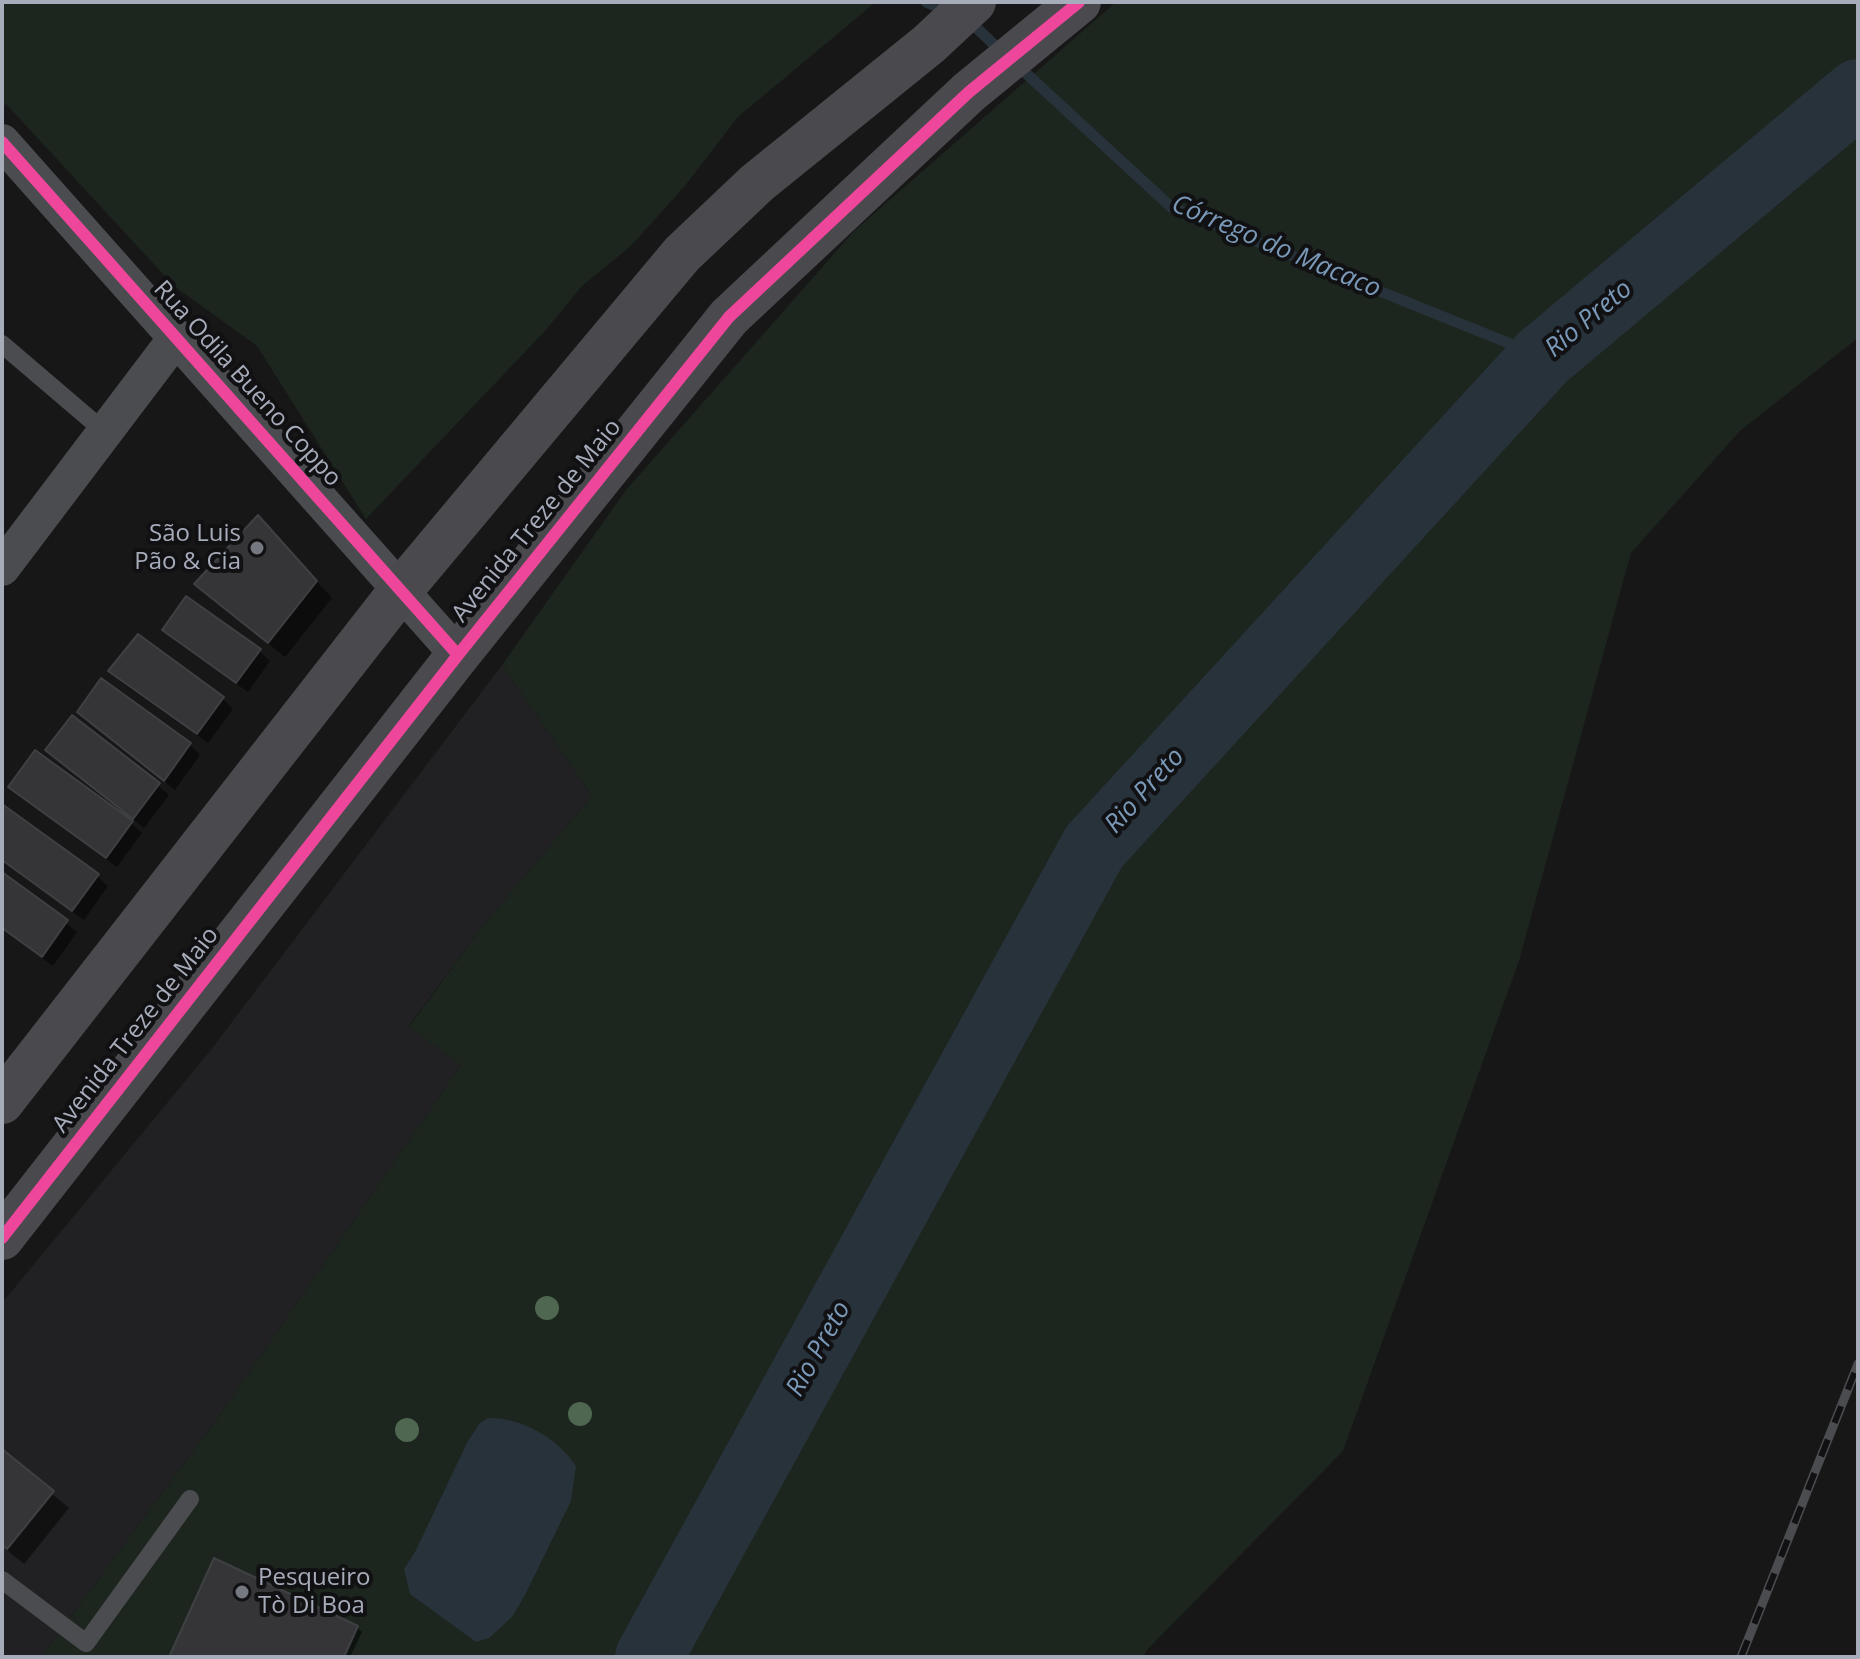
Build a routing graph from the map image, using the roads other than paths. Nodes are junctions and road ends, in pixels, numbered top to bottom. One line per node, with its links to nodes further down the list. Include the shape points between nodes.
1 (974, 2): 8 (street, via 757,183 682,254)
2 (1076, 5): 9 (street, Avenida Treze de Maio, via 969,92 729,317)
3 (2, 142): 4 (street, Rua Odila Bueno Coppo)
4 (176, 338): 6 (street); 8 (street, Rua Odila Bueno Coppo)
5 (2, 344): 6 (lane)
6 (105, 432): 7 (street)
7 (2, 568)
8 (401, 590): 9 (street, Rua Odila Bueno Coppo); 10 (street)
9 (458, 655): 11 (street, Avenida Treze de Maio)
10 (2, 1102)
11 (2, 1238)
12 (190, 1499): 13 (lane, via 86,1643)
13 (2, 1580)

